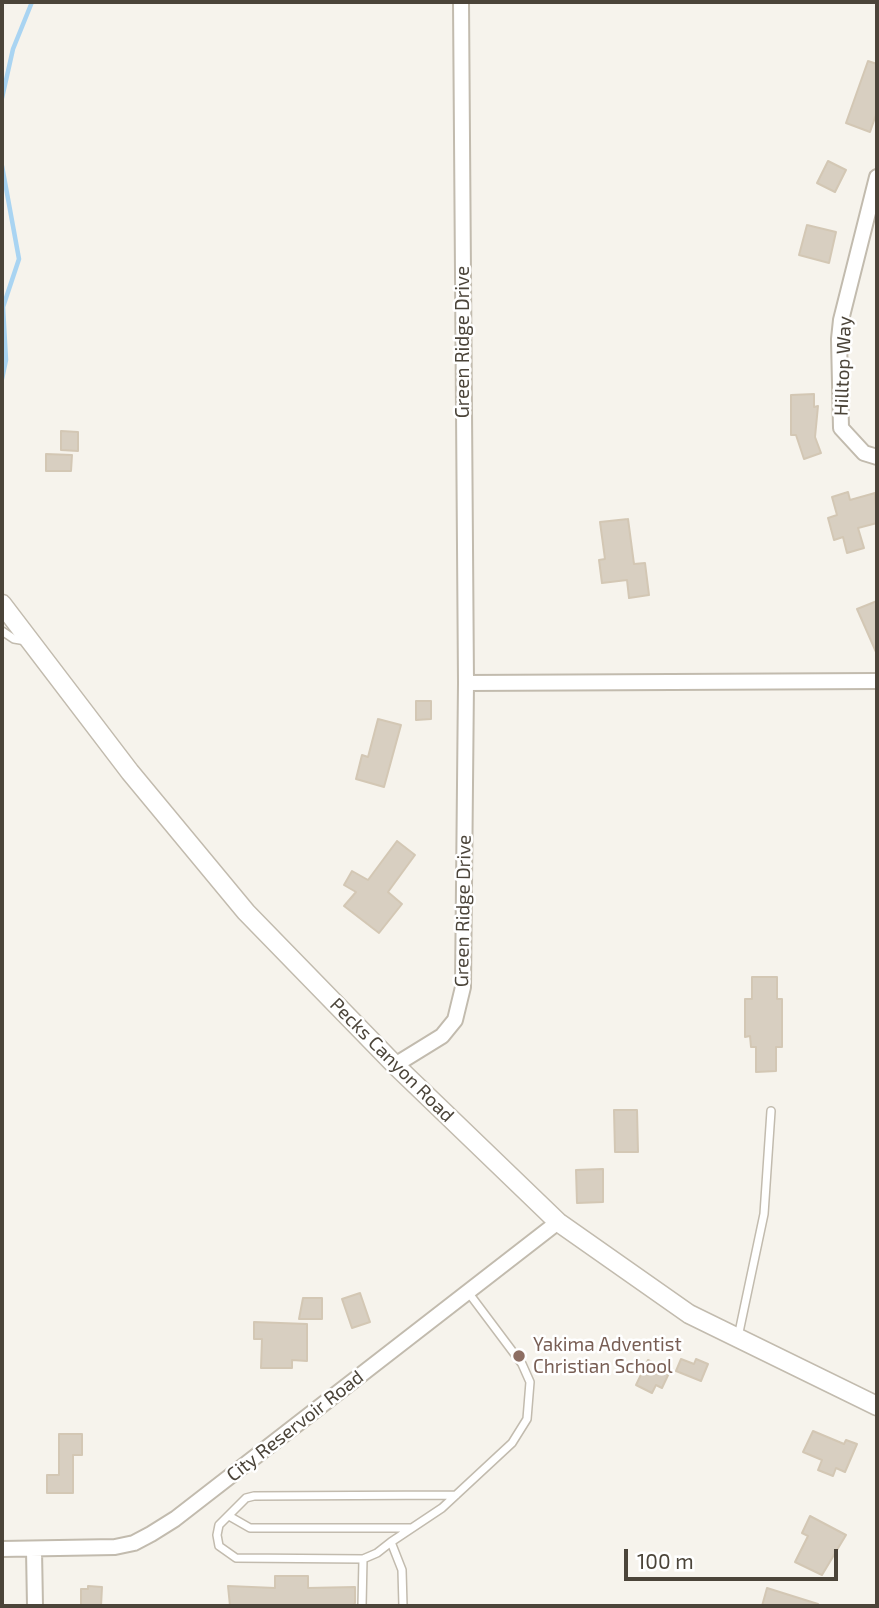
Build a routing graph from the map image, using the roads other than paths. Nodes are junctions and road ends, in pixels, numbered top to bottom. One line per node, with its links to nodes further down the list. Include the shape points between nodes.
1 (461, 2): 8 (street, Green Ridge Drive)
2 (877, 177): 3 (street, Hilltop Way, via 839,339 841,428 864,453)
3 (877, 457)
4 (2, 604): 6 (street, Pecks Canyon Road)
5 (2, 631): 6 (lane, via 14,639)
6 (31, 640): 9 (street, Pecks Canyon Road, via 130,772 246,912)
7 (877, 681): 8 (street)
8 (466, 683): 9 (street, Green Ridge Drive, via 460,1009 442,1036)
9 (395, 1065): 11 (street, Pecks Canyon Road)
10 (771, 1111): 13 (lane, via 764,1214)
11 (558, 1222): 12 (street, City Reservoir Road); 13 (street, Pecks Canyon Road, via 690,1314)
12 (468, 1292): 15 (lane, via 522,1364 531,1395 527,1419 512,1443); 20 (street, City Reservoir Road, via 151,1534 114,1547)
13 (738, 1338): 14 (street, Pecks Canyon Road)
14 (877, 1406)
15 (456, 1495): 16 (lane, via 254,1496); 17 (lane)
16 (229, 1516): 17 (lane, via 250,1528); 21 (lane, via 219,1525 217,1535 219,1546 236,1558)
17 (412, 1528): 18 (lane)
18 (391, 1542): 21 (lane); 24 (lane, via 402,1570)
19 (2, 1549): 20 (street, City Reservoir Road)
20 (34, 1550): 22 (street)
21 (363, 1559): 23 (lane)
22 (35, 1606)
23 (362, 1606)
24 (403, 1606)

